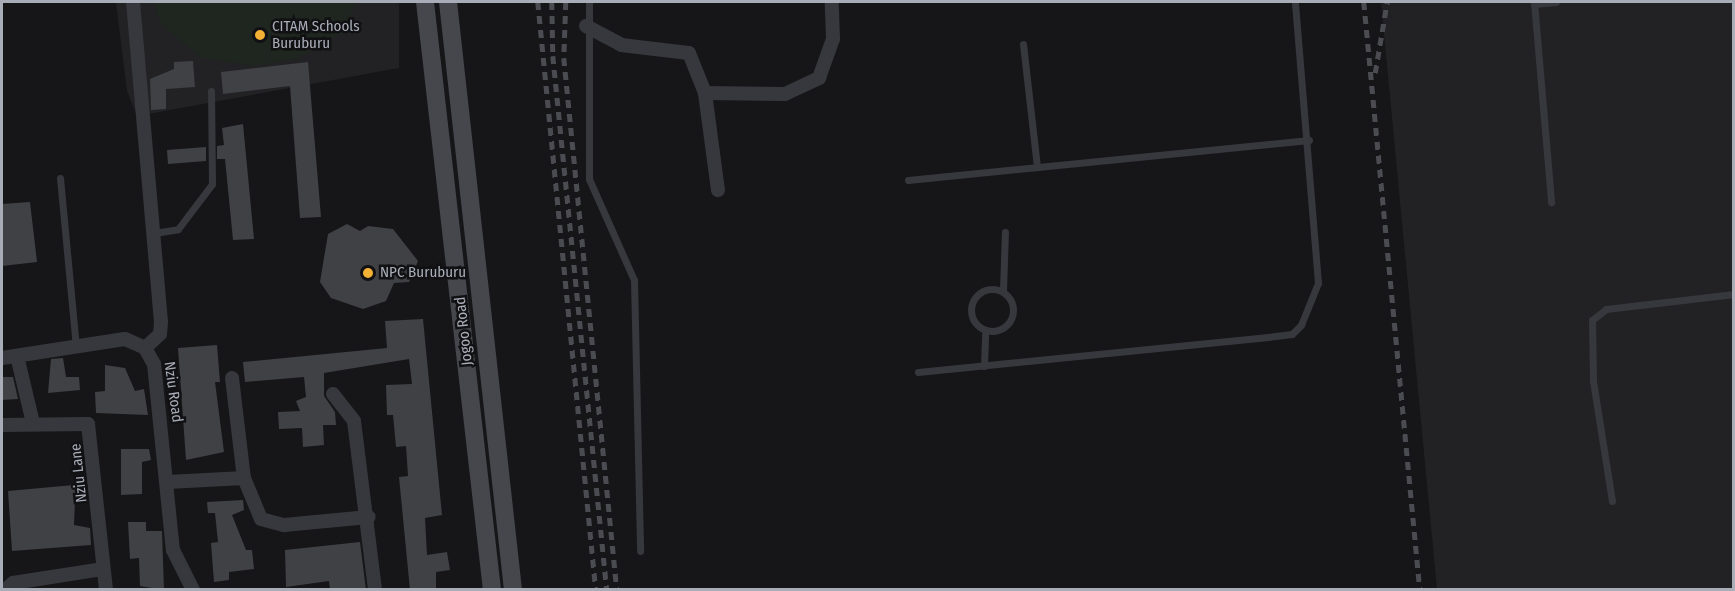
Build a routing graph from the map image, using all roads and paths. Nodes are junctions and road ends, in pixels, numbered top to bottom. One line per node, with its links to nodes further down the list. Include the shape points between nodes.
1 (133, 2): 20 (street)
2 (425, 2): 44 (main road, Jogoo Road)
3 (448, 2): 45 (main road, Jogoo Road)
4 (590, 2): 9 (lane)
5 (832, 2): 12 (street, via 832,39 819,78 785,94)
6 (1295, 2): 13 (lane)
7 (1556, 2): 8 (lane)
8 (1534, 3): 18 (lane)
9 (586, 26): 12 (street, via 621,45 688,53); 38 (lane, via 589,179 634,280)
10 (1023, 44): 14 (lane)
11 (212, 91): 20 (lane, via 212,184 178,229)
12 (705, 93): 17 (street)
13 (1309, 140): 14 (lane); 28 (lane, via 1318,283 1311,309 1292,334)
14 (1037, 167): 16 (lane)
15 (60, 178): 24 (lane)
16 (908, 180)
17 (718, 190)
18 (1551, 202)
19 (1005, 232): 21 (lane)
20 (154, 233): 25 (street, via 160,334)
21 (1003, 291): 23 (lane, via 1013,303 1012,319 1001,331); 23 (lane, via 989,288 973,302 974,322)
22 (1734, 294): 36 (lane, via 1606,309 1592,320 1593,381)
23 (985, 331): 28 (lane)
24 (76, 347): 25 (street, Nziu Road, via 125,339); 26 (street, Nziu Road)
25 (145, 348): 35 (street, Nziu Road, via 154,364)
26 (17, 356): 27 (street, Nziu Road); 32 (street)
27 (2, 358)
28 (984, 366): 29 (lane)
29 (918, 372)
30 (232, 378): 34 (street)
31 (333, 394): 37 (street, via 354,421)
32 (33, 423): 33 (street, Nziu Lane); 39 (street, Nziu Lane, via 79,420 90,429)
33 (2, 425)
34 (244, 478): 35 (street); 37 (street, via 256,514 270,523)
35 (168, 482): 42 (street, Nziu Road, via 172,550)
36 (1612, 501)
37 (369, 517): 43 (street)
38 (640, 551)
39 (102, 569): 40 (street, via 13,583); 41 (street, Nziu Lane)
40 (5, 590)
41 (106, 590)
42 (193, 590)
43 (375, 590)
44 (492, 590)
45 (513, 590)

